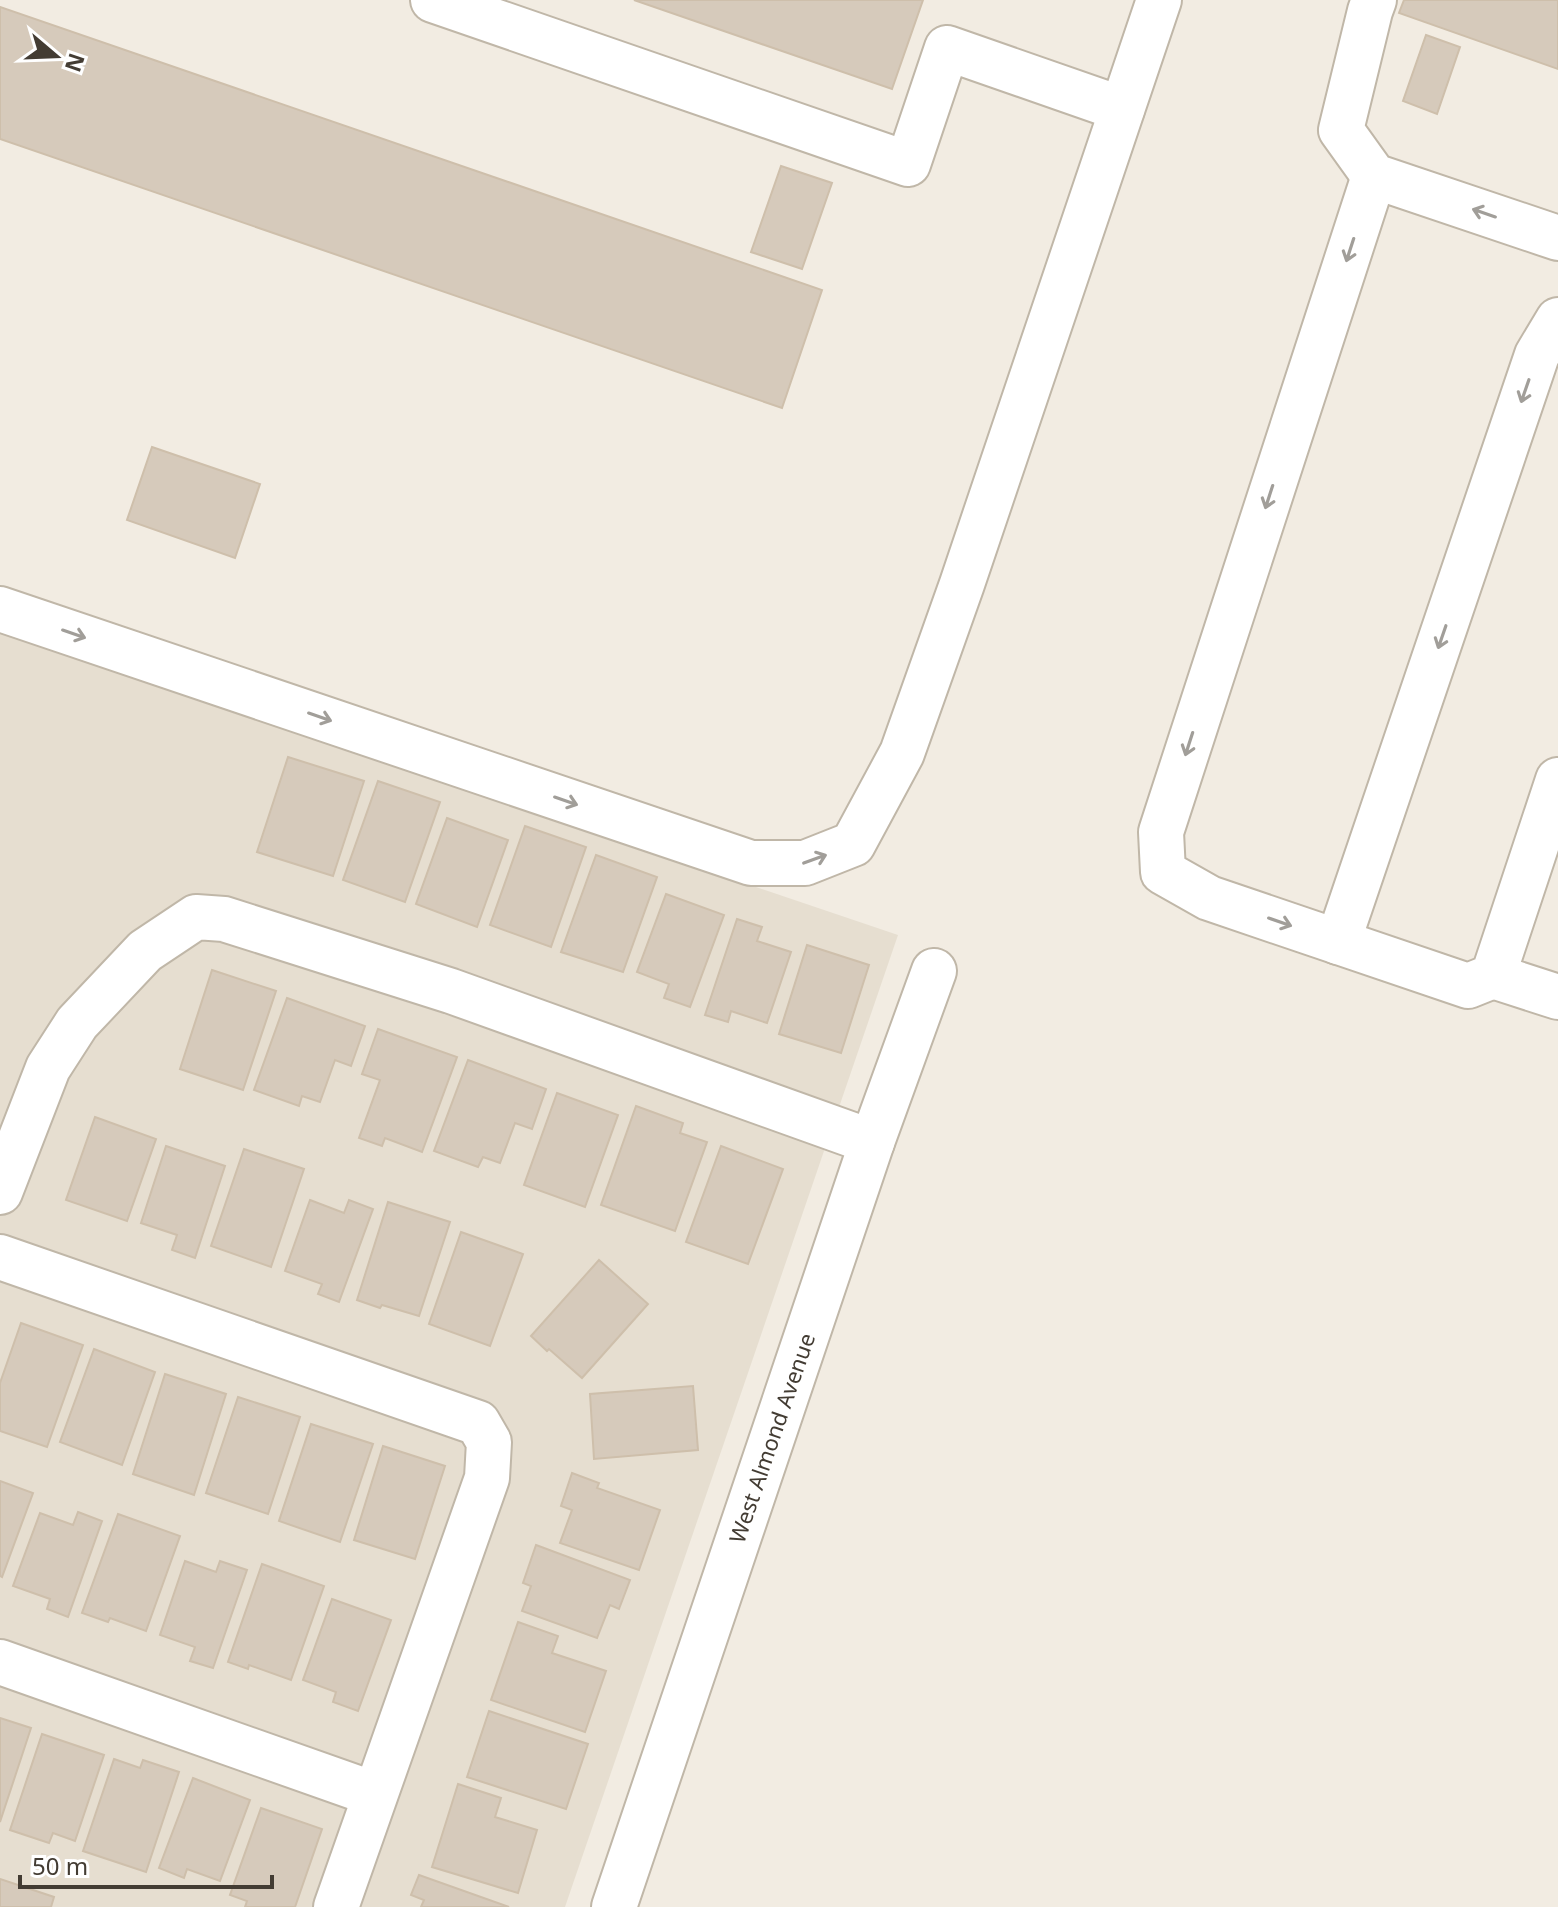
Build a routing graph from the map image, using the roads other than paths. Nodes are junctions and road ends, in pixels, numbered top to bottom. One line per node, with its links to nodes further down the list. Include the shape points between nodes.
1 (433, 0): 4 (street, via 908,164 947,48)
2 (1159, 0): 4 (street)
3 (1374, 0): 5 (street, via 1341,130)
4 (1122, 109): 8 (street, one-way to 4, via 751,863 805,863 853,844 902,753)
5 (1374, 176): 6 (street, one-way to 5); 10 (street, one-way to 10, via 1161,832 1163,872 1209,898)
6 (1558, 238)
7 (1558, 320): 10 (street, one-way to 10, via 1537,355)
8 (0, 609)
9 (1558, 780): 12 (street)
10 (1338, 942): 12 (street, via 1468,986)
11 (934, 971): 14 (street, West Almond Avenue)
12 (1493, 976): 13 (street)
13 (1558, 997)
14 (872, 1142): 15 (street, via 451,991 224,919 196,917 145,951 77,1023 48,1068); 20 (street, West Almond Avenue)
15 (0, 1192)
16 (0, 1257): 18 (street, via 478,1423 489,1442 487,1478)
17 (0, 1662): 18 (street)
18 (374, 1794): 19 (street)
19 (336, 1907)
20 (614, 1907)

